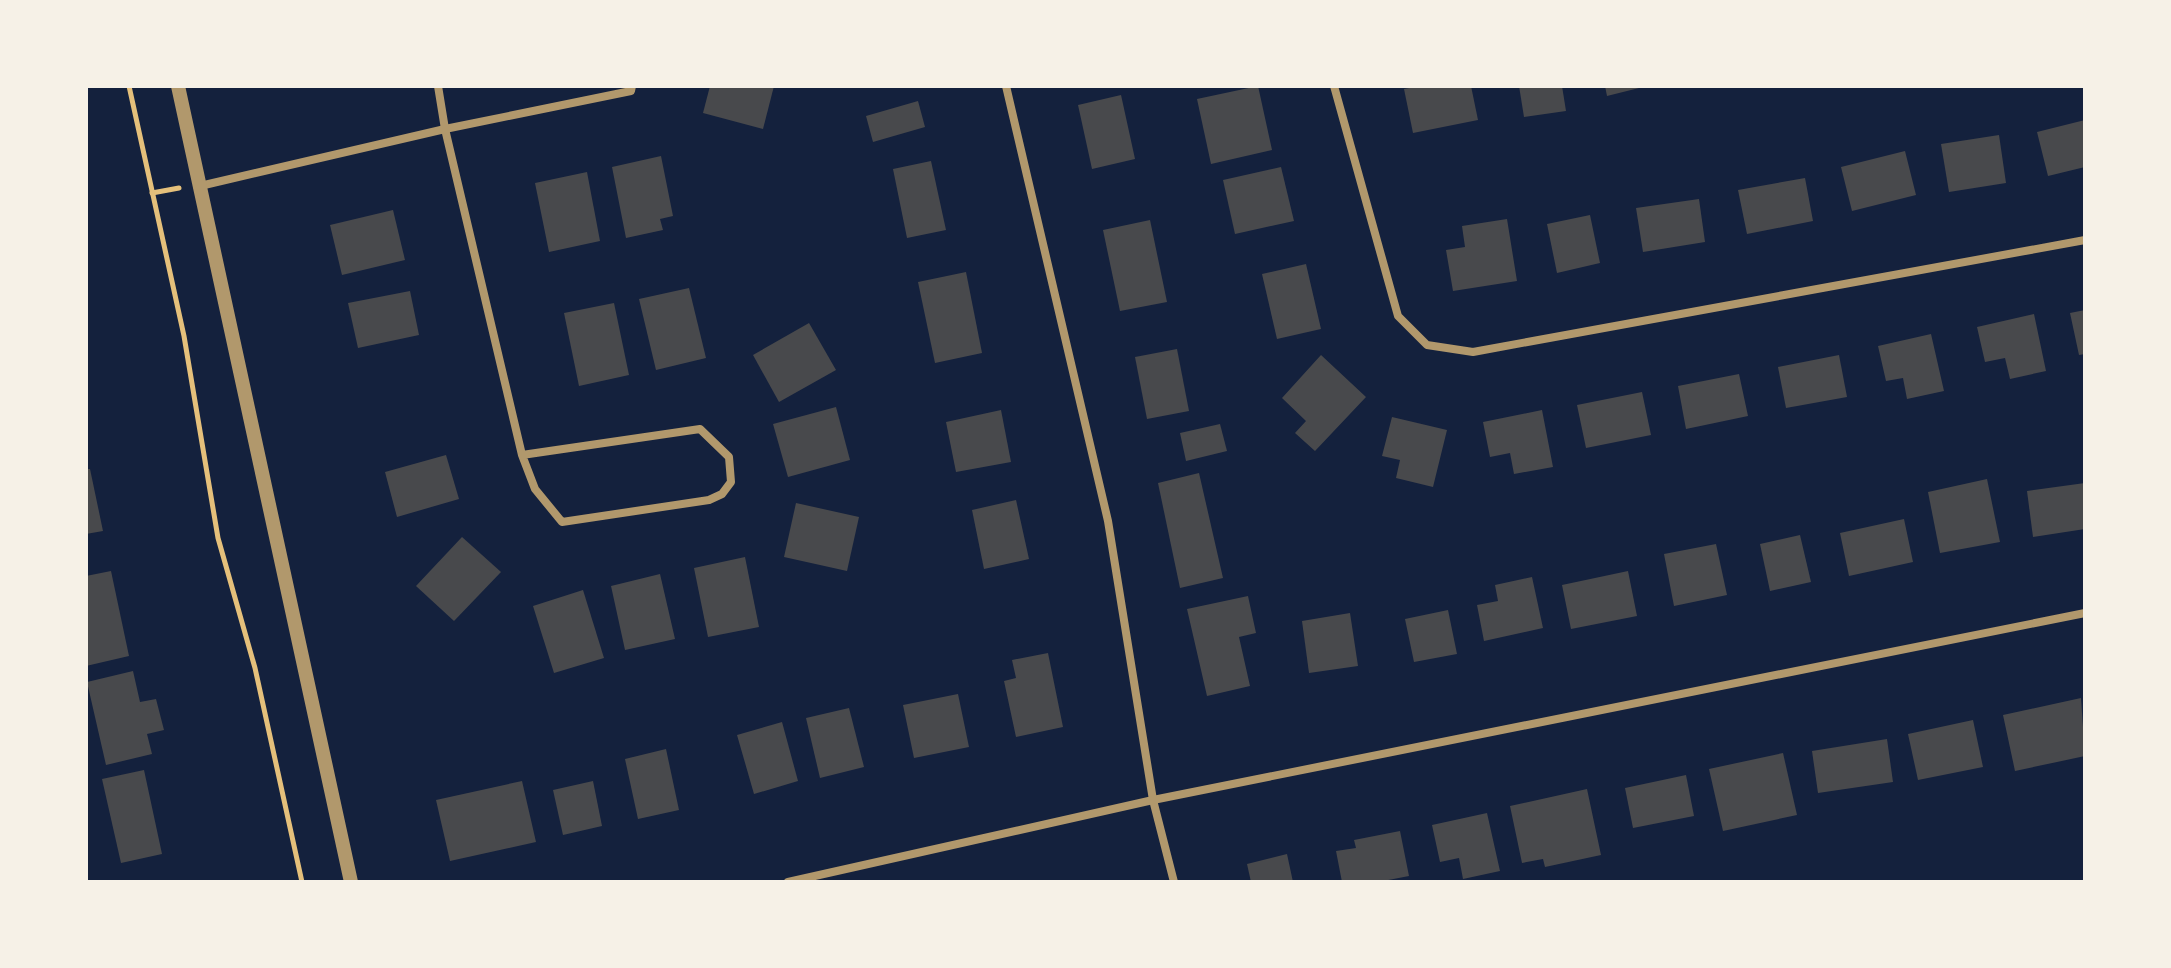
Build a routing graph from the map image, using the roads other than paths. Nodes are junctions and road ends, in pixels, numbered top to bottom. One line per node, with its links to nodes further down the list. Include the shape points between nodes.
1 (178, 86): 7 (street)
2 (438, 86): 6 (street)
3 (632, 86): 6 (street, via 631,91)
4 (1006, 86): 11 (street, via 1108,521)
5 (1334, 86): 8 (street, via 1398,316 1427,345 1473,352)
6 (445, 129): 7 (street); 9 (street)
7 (200, 186): 13 (street)
8 (2085, 240)
9 (522, 455): 9 (street, via 535,489 562,522 709,500 731,482 729,457 700,429)
10 (2085, 613): 11 (street)
11 (1153, 800): 12 (street); 15 (street)
12 (824, 878): 14 (street)
13 (351, 882)
14 (788, 882)
15 (1174, 882)

